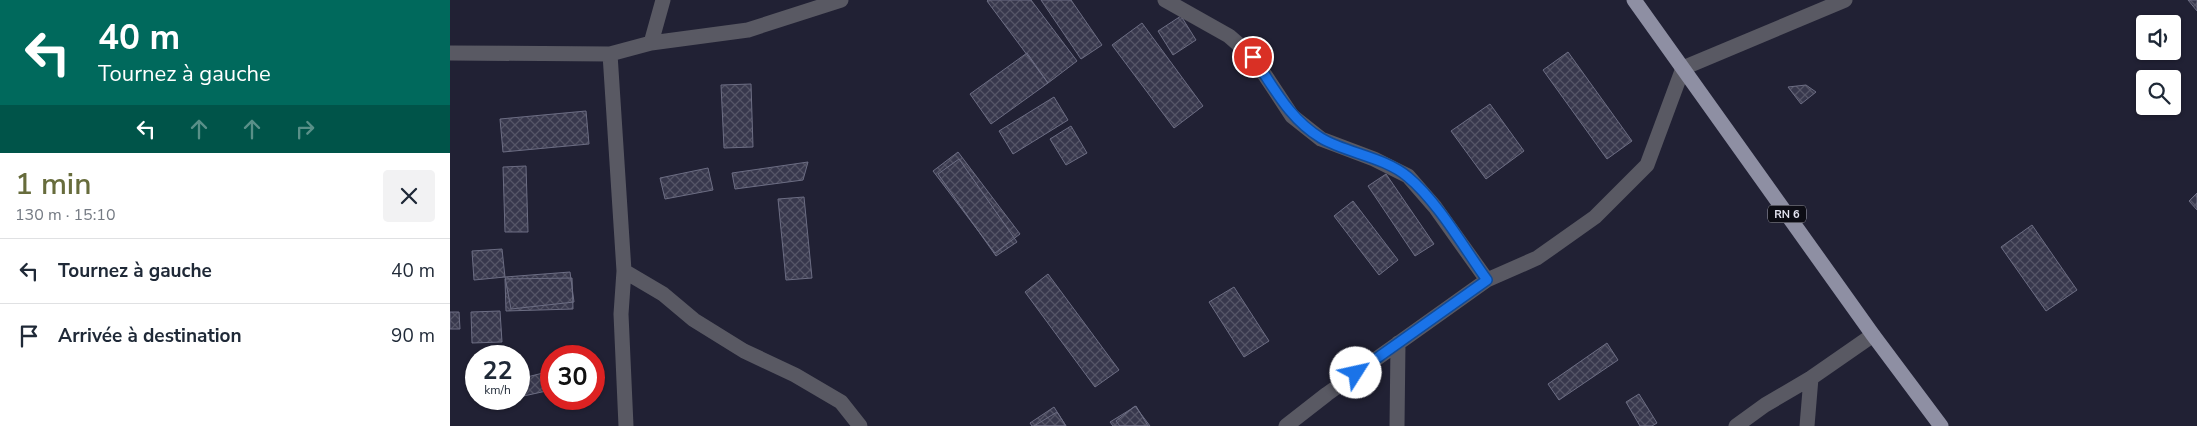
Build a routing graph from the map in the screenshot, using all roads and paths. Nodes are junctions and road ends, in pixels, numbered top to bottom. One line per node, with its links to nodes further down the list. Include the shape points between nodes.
1 (663, 0): 6 (street)
2 (841, 0): 6 (street, via 748,30)
3 (1165, 0): 11 (street, via 1228,36 1253,57 1292,116 1321,139 1408,176 1435,207)
4 (1634, 0): 9 (main road, RN 6)
5 (1845, 0): 9 (street)
6 (651, 43): 8 (street)
7 (450, 53): 8 (street)
8 (610, 54): 10 (street)
9 (1683, 68): 11 (street, via 1647,165 1595,217 1537,258); 12 (main road, RN 6)
10 (624, 271): 15 (street, via 621,314); 16 (street, via 744,351 795,375 840,402)
11 (1487, 280): 13 (street)
12 (1873, 335): 14 (street); 21 (main road, RN 6)
13 (1398, 343): 17 (street); 18 (street)
14 (1811, 378): 19 (street); 20 (street)
15 (626, 426)
16 (860, 426)
17 (1286, 426)
18 (1397, 426)
19 (1736, 426)
20 (1807, 426)
21 (1941, 426)

